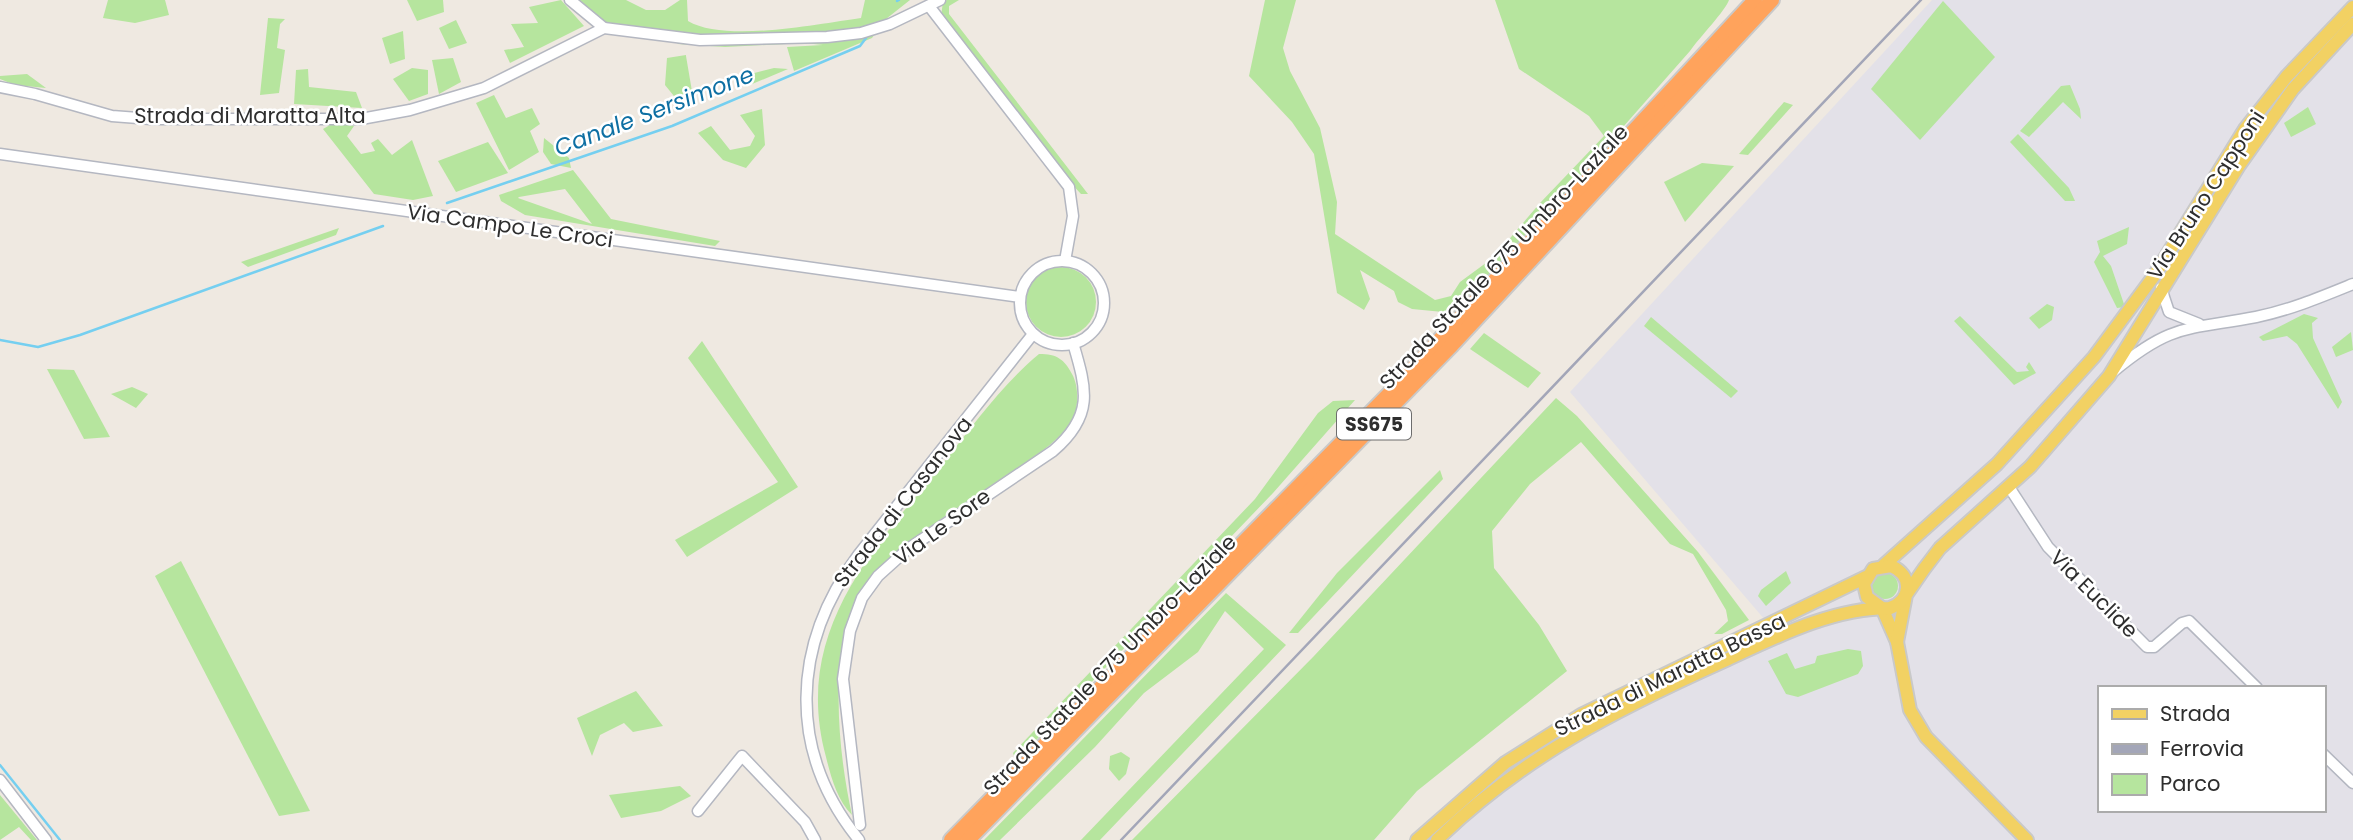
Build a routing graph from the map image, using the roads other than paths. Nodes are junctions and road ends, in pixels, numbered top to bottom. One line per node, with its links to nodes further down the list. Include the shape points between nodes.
1 (570, 0): 8 (street)
2 (940, 0): 5 (street)
3 (1755, 0): 35 (highway, Strada Statale 675 Umbro-Laziale / SS675, via 1393,390)
4 (1772, 0): 36 (highway, Strada Statale 675 Umbro-Laziale / SS675, via 1452,345)
5 (929, 6): 8 (street, via 860,33 827,37 700,40); 11 (street, via 1069,187 1073,216)
6 (2353, 6): 18 (main road, Via Bruno Capponi, via 2245,129 2154,276)
7 (2353, 24): 13 (main road, Via Bruno Capponi, via 2285,100)
8 (604, 28): 9 (street, Strada di Maratta Alta, via 484,88 410,110 361,118 112,116)
9 (0, 87)
10 (0, 153): 14 (street, Via Campo Le Croci)
11 (1065, 261): 14 (street, via 1049,262 1035,270); 17 (street, via 1091,273 1104,299 1097,327)
12 (2353, 284): 15 (street, via 2256,317)
13 (2161, 288): 15 (street, via 2169,312); 19 (main road, Via Bruno Capponi)
14 (1020, 297): 16 (street, via 1022,317)
15 (2200, 324): 19 (street, via 2158,338)
16 (1033, 334): 17 (street, via 1052,344); 34 (street, Strada di Casanova, via 843,575 822,614 807,674 806,709 817,767 841,818)
17 (1073, 344): 31 (street, Via Le Sore, via 1085,392 1080,421 1071,434 892,562 855,613 843,679)
18 (2094, 357): 19 (main road, via 2106,361); 21 (main road, Via Bruno Capponi, via 1997,464)
19 (2109, 376): 20 (main road, Via Bruno Capponi)
20 (2009, 487): 23 (main road, Via Bruno Capponi, via 1940,548); 26 (street, Via Euclide, via 2048,547 2147,647 2154,647 2189,621)
21 (1884, 565): 22 (main road); 23 (main road, via 1903,574)
22 (1866, 578): 24 (main road, via 1867,597); 37 (main road, Strada di Maratta Bassa, via 1581,715 1505,763)
23 (1906, 595): 24 (main road, via 1896,606); 25 (main road)
24 (1882, 608): 25 (main road); 38 (main road, Strada di Maratta Bassa, via 1843,612 1805,626 1643,698 1552,747)
25 (1897, 642): 39 (main road, via 1910,710 1926,737)
26 (2255, 686)
27 (2325, 756): 29 (street)
28 (0, 780): 32 (street)
29 (2353, 783)
30 (698, 811): 33 (street, via 742,756 805,822)
31 (860, 825)
32 (46, 840)
33 (815, 840)
34 (859, 840)
35 (951, 840)
36 (968, 840)
37 (1417, 840)
38 (1437, 840)
39 (2027, 840)

